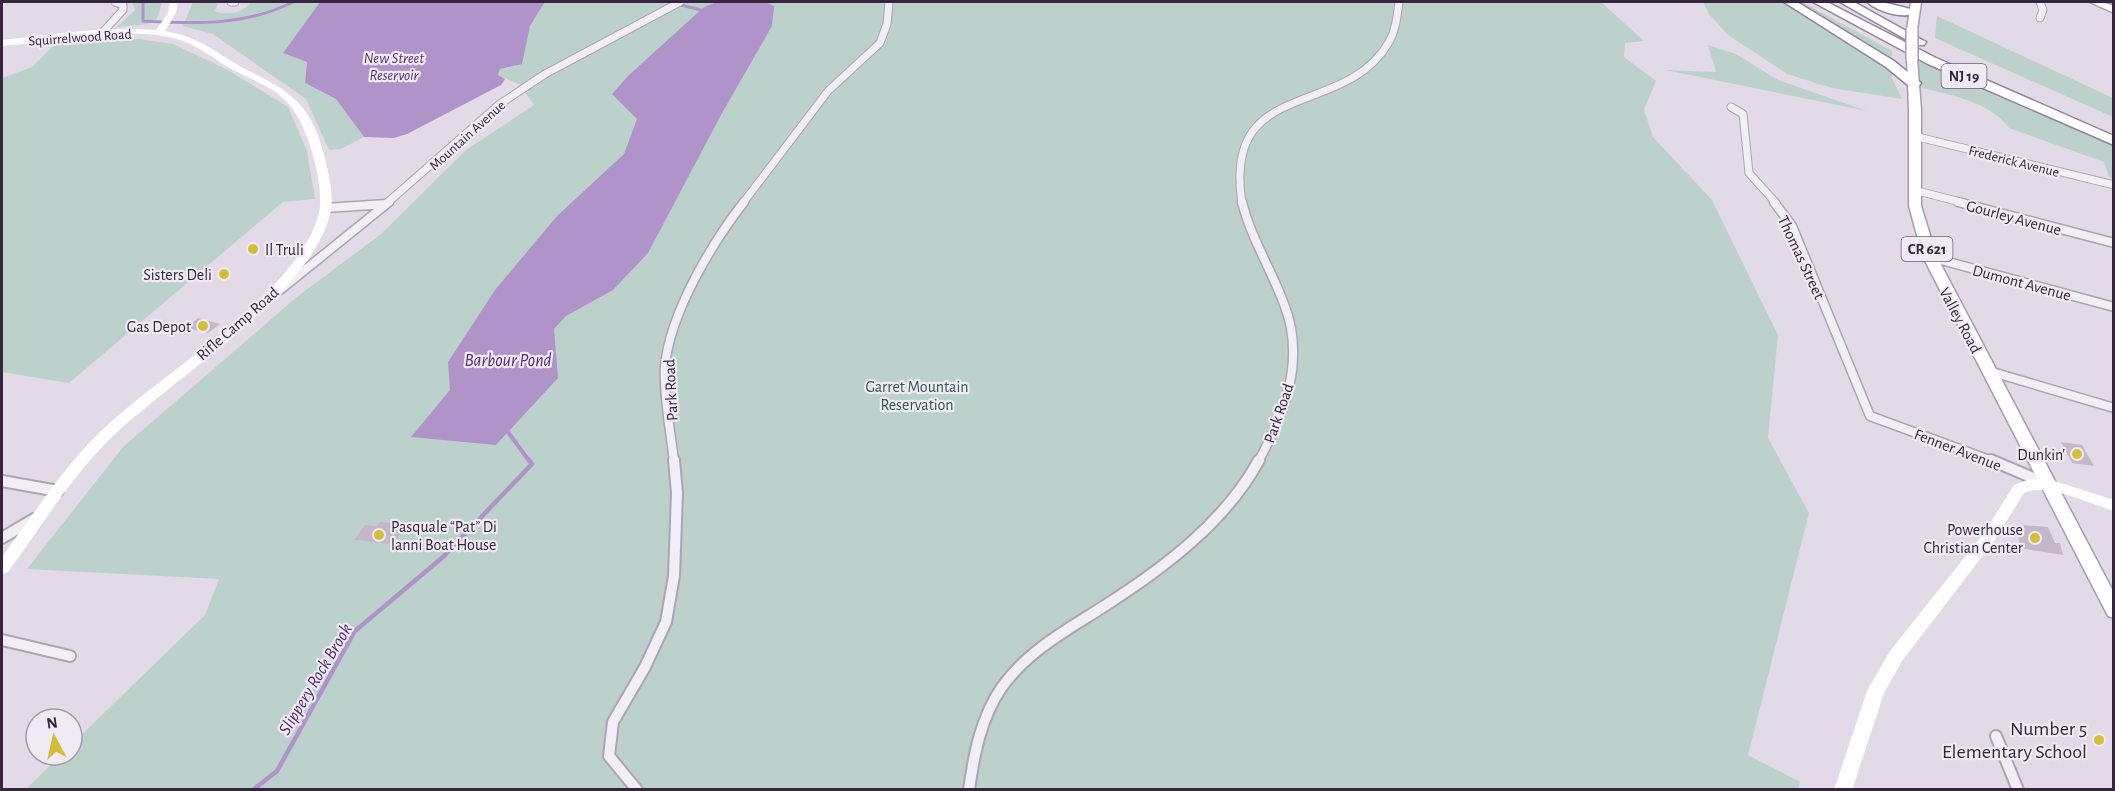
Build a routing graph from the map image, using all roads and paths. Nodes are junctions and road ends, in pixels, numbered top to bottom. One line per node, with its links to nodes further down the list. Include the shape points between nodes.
1 (115, 2): 17 (street, via 123,5 123,10)
2 (174, 2): 16 (street)
3 (680, 2): 28 (street, Mountain Avenue, via 545,74 500,104)
4 (889, 2): 48 (street, Park Road, via 880,43 828,91 723,229 693,284 669,344 665,368 677,493 674,576 666,622 613,722 609,756)
5 (1399, 2): 49 (street, Park Road, via 1398,25 1388,47 1357,74 1275,113 1253,130 1239,167 1241,203 1292,327 1294,362 1271,441 1228,505 1194,538 1138,585 1019,666 1001,688 987,716 974,751)
6 (1790, 2): 19 (highway)
7 (1819, 2): 25 (highway, NJ 19, via 1932,61)
8 (1846, 2): 23 (highway, NJ 19, via 1958,60)
9 (2040, 2): 14 (street)
10 (2098, 3): 13 (main road)
11 (1879, 4): 12 (highway, via 1896,11); 15 (highway)
12 (1915, 6): 15 (main road, Valley Road / CR 621)
13 (2114, 9)
14 (2040, 18)
15 (1912, 28): 20 (main road, Valley Road / CR 621, bridge)
16 (159, 33): 17 (street, Squirrelwood Road); 29 (street, Rifle Camp Road, via 195,42 295,102 317,152)
17 (100, 35): 18 (street, Squirrelwood Road)
18 (2, 43)
19 (1881, 59): 20 (highway); 21 (highway)
20 (1912, 62): 21 (main road, Valley Road / CR 621)
21 (1914, 83): 24 (main road, Valley Road / CR 621)
22 (1731, 107): 36 (street, Thomas Street, via 1743,114 1749,173 1792,226)
23 (2114, 129)
24 (1914, 136): 26 (street, Frederick Avenue); 27 (main road, Valley Road / CR 621)
25 (2114, 141)
26 (2114, 185)
27 (1914, 190): 30 (street, Gourley Avenue); 31 (main road, Valley Road / CR 621)
28 (387, 204): 29 (street); 32 (street, Mountain Avenue)
29 (326, 208): 32 (street, Rifle Camp Road, via 311,244)
30 (2114, 243)
31 (1930, 257): 33 (street, Dumont Avenue); 34 (main road, Valley Road / CR 621)
32 (273, 295): 39 (street, Rifle Camp Road, via 116,425)
33 (2114, 307)
34 (1988, 371): 35 (street); 38 (main road, Valley Road / CR 621)
35 (2114, 408)
36 (1870, 416): 38 (street, Fenner Avenue)
37 (2, 481): 39 (street)
38 (2045, 483): 40 (street, Fenner Avenue); 44 (main road, Valley Road / CR 621); 50 (street, via 2019,489 1989,537 1896,656 1876,691)
39 (58, 491): 41 (street, Rifle Camp Road)
40 (2114, 506)
41 (42, 515): 42 (street); 43 (street, Rifle Camp Road)
42 (2, 538)
43 (2, 568)
44 (2114, 611)
45 (2, 640): 46 (street)
46 (70, 656)
47 (1996, 736): 51 (street)
48 (637, 789)
49 (969, 789)
50 (1843, 789)
51 (2018, 789)

